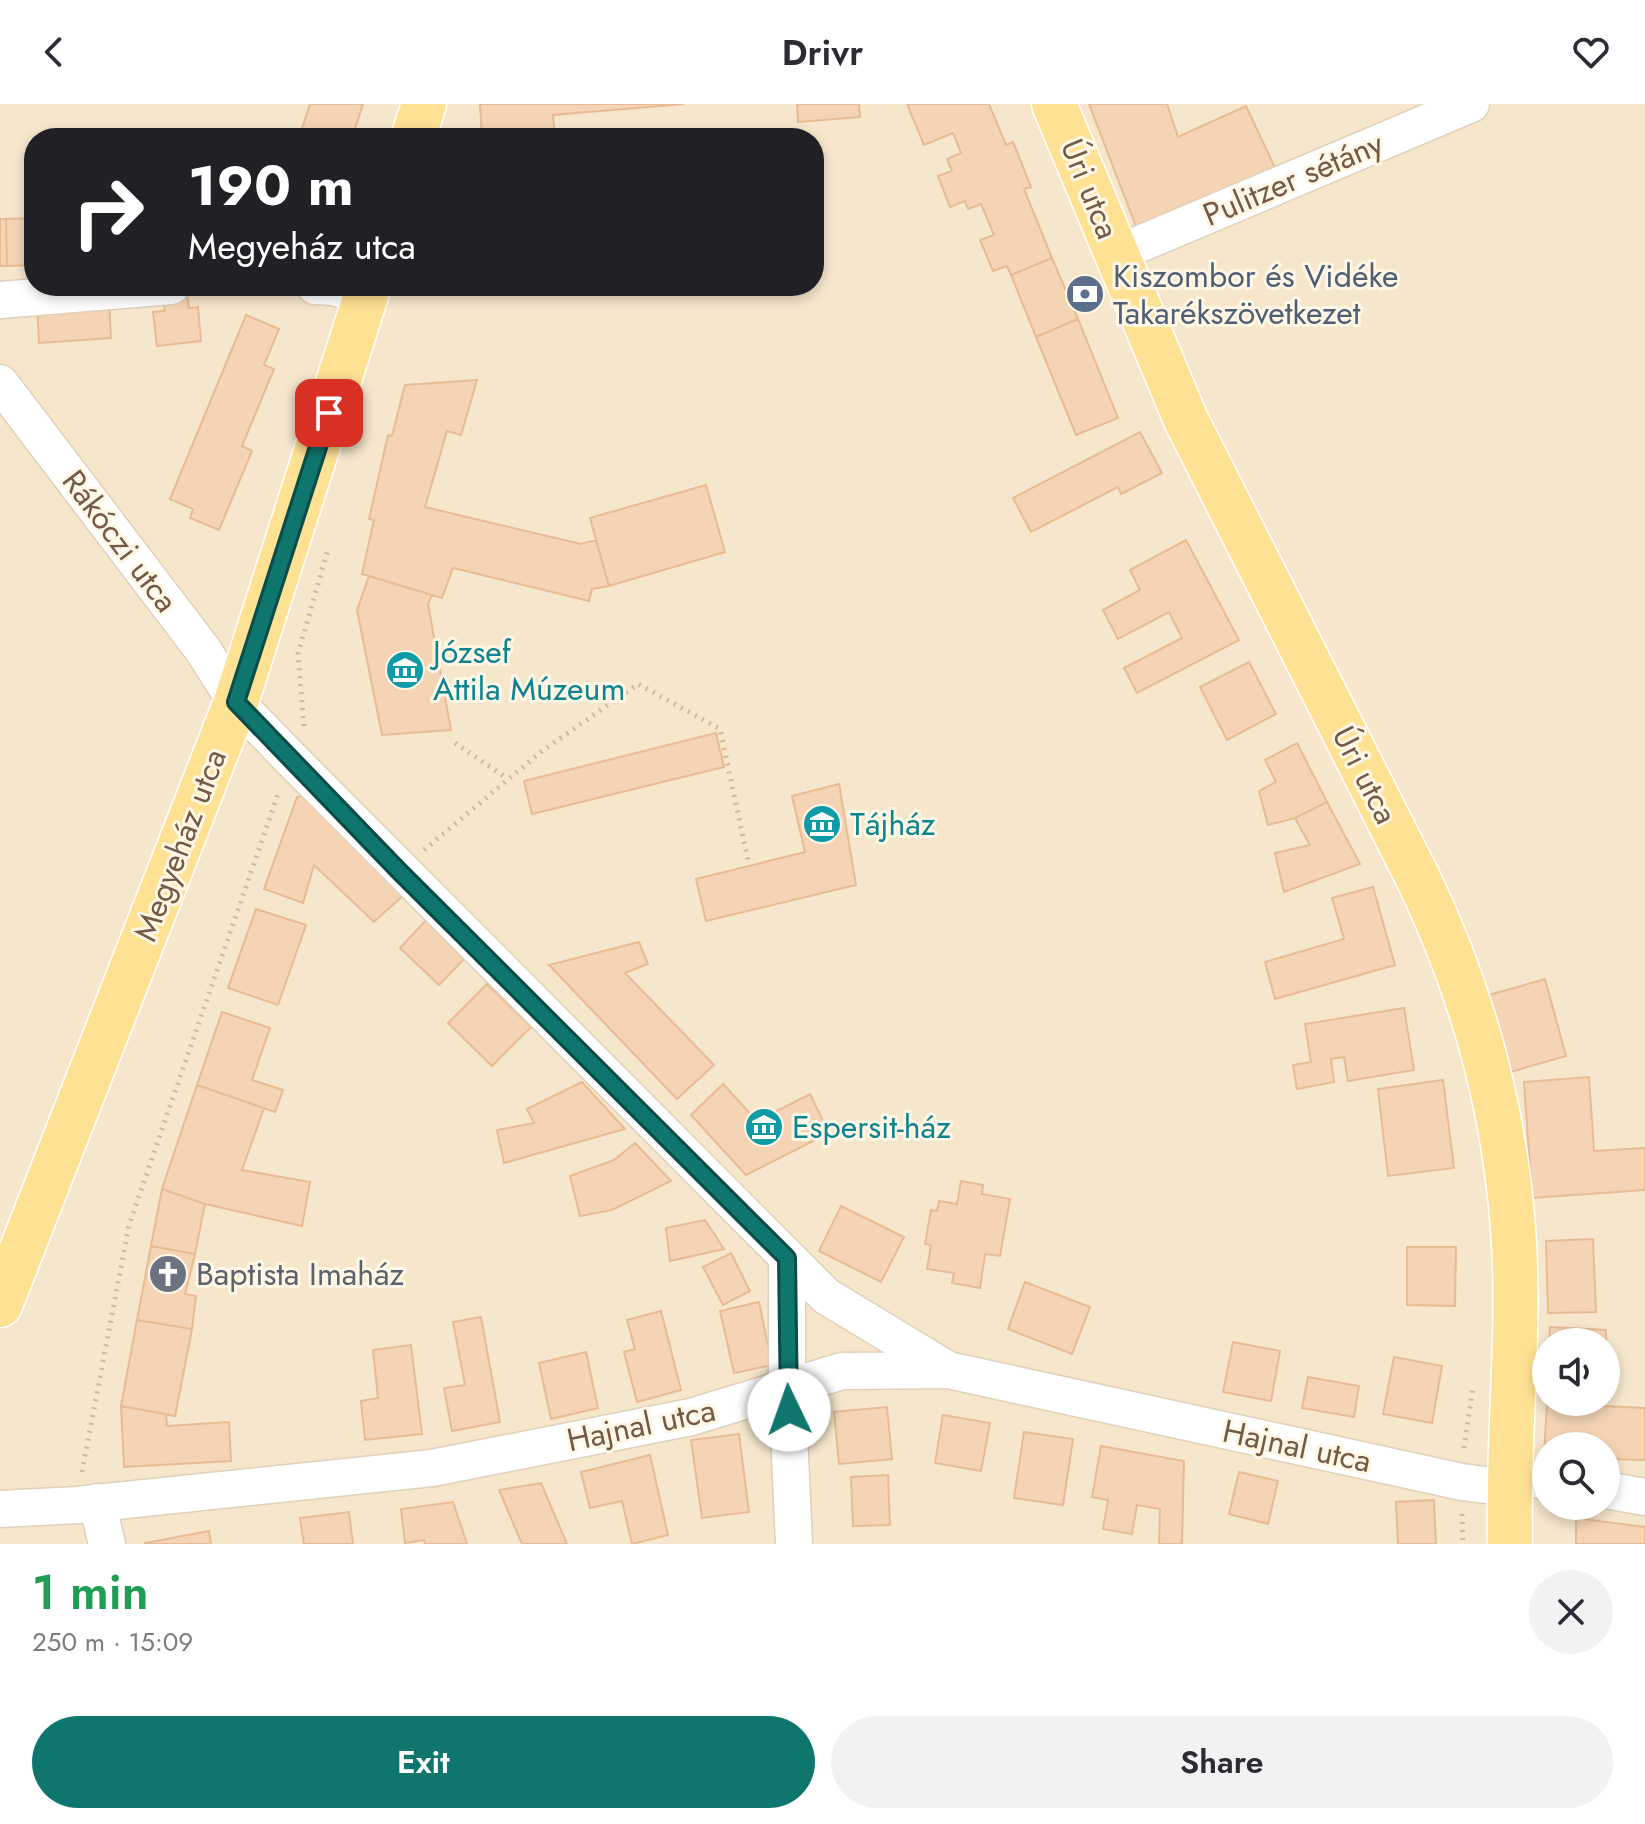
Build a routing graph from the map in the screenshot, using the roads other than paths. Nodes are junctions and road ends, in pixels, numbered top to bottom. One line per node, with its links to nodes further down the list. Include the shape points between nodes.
1 (424, 104): 4 (main road)
2 (1054, 104): 5 (main road, Úri utca)
3 (1471, 104): 5 (street, Pulitzer sétány)
4 (416, 128)
5 (1116, 254): 15 (main road, Úri utca, via 1186,420 1446,937 1469,1003 1490,1079 1513,1228)
6 (49, 296): 8 (street)
7 (367, 296): 10 (main road, Megyeház utca)
8 (0, 300)
9 (0, 383): 10 (street, Rákóczi utca, via 203,650)
10 (236, 702): 11 (street, Rákóczi utca); 12 (main road, Megyeház utca)
11 (787, 1258): 13 (street, Rákóczi utca, via 826,1296); 14 (street)
12 (0, 1305)
13 (948, 1370): 14 (street, Hajnal utca, via 842,1371); 15 (street, Hajnal utca, via 1462,1482)
14 (787, 1390): 18 (street, Hajnal utca, via 691,1417 432,1468); 21 (street)
15 (1521, 1481): 22 (main road, Úri utca)
16 (1620, 1493): 17 (street)
17 (1645, 1497)
18 (88, 1504): 19 (street, Hajnal utca); 20 (street)
19 (0, 1509)
20 (107, 1544)
21 (794, 1544)
22 (1510, 1544)

